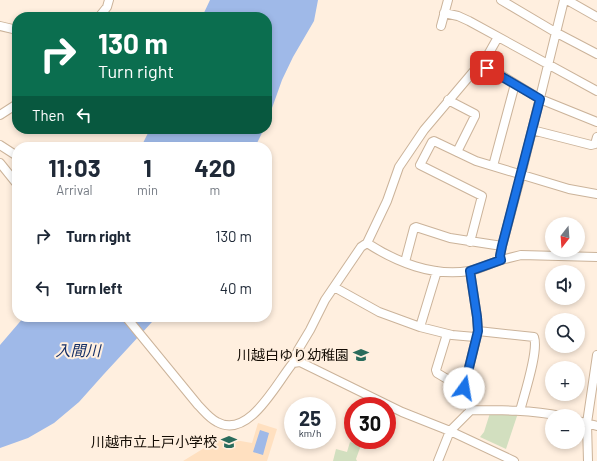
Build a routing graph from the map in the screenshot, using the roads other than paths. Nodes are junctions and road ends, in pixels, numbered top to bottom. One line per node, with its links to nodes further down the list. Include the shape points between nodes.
1 (109, 0): 6 (street)
2 (448, 0): 7 (street)
3 (501, 0): 12 (street)
4 (564, 0): 12 (street)
5 (567, 0): 8 (street)
6 (103, 12)
7 (444, 13): 10 (street); 13 (street, via 458,16)
8 (597, 17)
9 (0, 26): 11 (street)
10 (441, 26)
11 (12, 29)
12 (556, 32): 14 (street); 16 (street)
13 (498, 37): 15 (street, via 489,53); 16 (street)
14 (597, 54)
15 (480, 62): 17 (street); 20 (street)
16 (548, 65): 18 (street); 19 (street)
17 (515, 84): 19 (street); 30 (street)
18 (597, 91)
19 (540, 99): 23 (street); 24 (street)
20 (448, 100): 27 (street, via 475,116); 35 (street, via 399,167 390,195)
21 (12, 107): 22 (street)
22 (0, 115)
23 (597, 122)
24 (532, 130): 25 (street, via 591,145 595,144); 31 (street)
25 (597, 138)
26 (0, 145): 28 (street)
27 (457, 152): 30 (street); 34 (street, via 434,141 420,165 482,196)
28 (12, 153)
29 (0, 163): 32 (street)
30 (494, 166): 31 (street)
31 (521, 175): 33 (street); 36 (street)
32 (12, 178)
33 (597, 194)
34 (470, 242): 36 (street); 39 (street, via 414,228)
35 (367, 243): 39 (street, via 390,257); 42 (street, via 361,247)
36 (502, 246): 38 (street)
37 (597, 257): 38 (street, via 521,255)
38 (501, 260): 41 (street)
39 (405, 262): 40 (street)
40 (437, 271): 41 (street); 44 (street)
41 (470, 271): 46 (street)
42 (334, 287): 44 (street, via 379,312); 48 (street)
43 (130, 322): 48 (street, via 205,413 224,424 234,425 250,417)
44 (420, 327): 45 (street)
45 (446, 334): 46 (street); 49 (street, via 437,373)
46 (477, 334): 49 (street); 51 (street, via 534,337 536,342 532,366)
47 (597, 355): 53 (street)
48 (293, 363): 55 (street, via 300,362 402,412)
49 (464, 386): 50 (street, via 464,397)
50 (472, 410): 51 (street); 55 (street)
51 (520, 411): 52 (street)
52 (545, 413)
53 (587, 423): 54 (street); 58 (street)
54 (597, 426)
55 (450, 431): 56 (street); 57 (street)
56 (511, 460)
57 (438, 461)
58 (588, 461)

